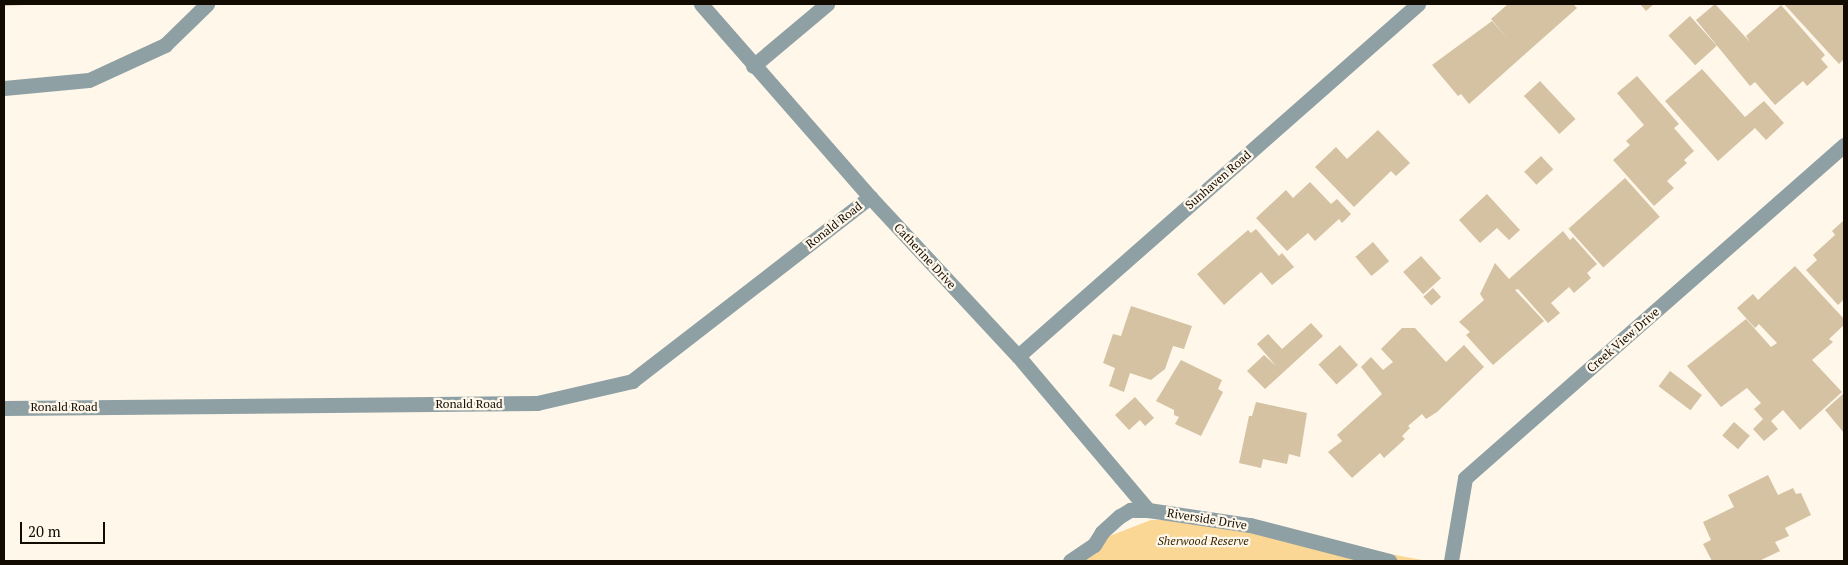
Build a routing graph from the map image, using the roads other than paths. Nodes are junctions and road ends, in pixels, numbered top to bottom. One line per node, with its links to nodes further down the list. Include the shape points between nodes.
1 (207, 4): 6 (street, via 165,45 88,80)
2 (700, 4): 5 (street, Catherine Drive)
3 (827, 4): 5 (street)
4 (1418, 4): 9 (street, Sunhaven Road)
5 (752, 66): 8 (street, Catherine Drive)
6 (4, 88)
7 (1844, 145): 14 (street, Creek View Drive, via 1465,478)
8 (870, 197): 9 (street, Catherine Drive); 10 (street, Ronald Road, via 632,381 537,404)
9 (1018, 356): 11 (street, Catherine Drive)
10 (4, 408)
11 (1148, 510): 12 (street, Riverside Drive, via 1130,510 1120,516 1102,532 1094,545); 13 (street, Riverside Drive, via 1250,526)
12 (1070, 561)
13 (1388, 561)
14 (1451, 561)

